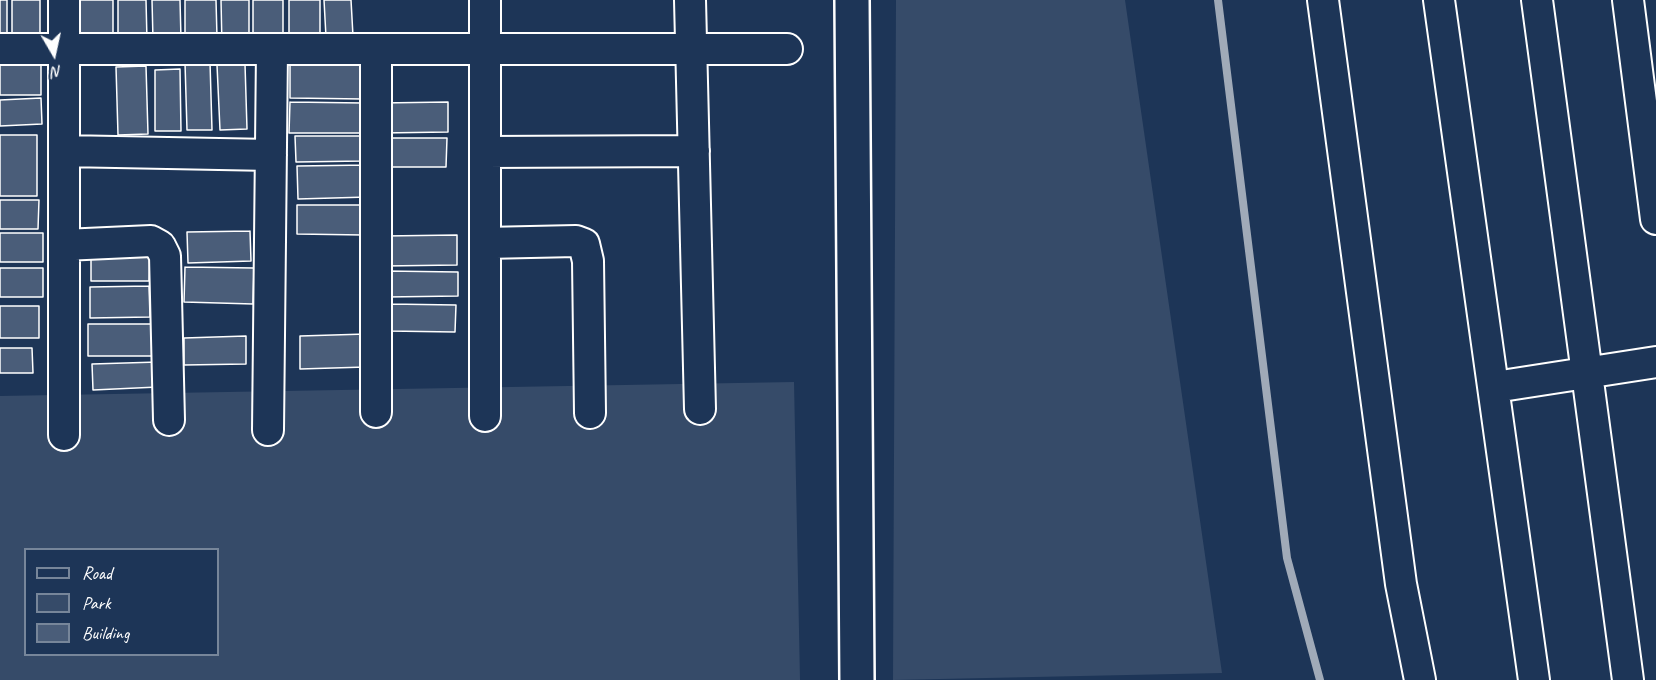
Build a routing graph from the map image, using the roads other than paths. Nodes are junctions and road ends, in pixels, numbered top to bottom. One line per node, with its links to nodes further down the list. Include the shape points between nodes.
1 (64, 0): 10 (street)
2 (485, 0): 15 (street)
3 (690, 0): 11 (street)
4 (852, 0): 33 (street)
5 (1439, 0): 25 (street)
6 (1537, 0): 24 (street)
7 (1628, 0): 20 (street)
8 (1330, 1): 34 (street, via 1401,584)
9 (0, 49): 10 (street)
10 (64, 49): 13 (street); 16 (street)
11 (692, 49): 12 (street); 15 (street); 17 (street)
12 (787, 49)
13 (272, 50): 14 (street); 19 (street)
14 (376, 50): 15 (street); 27 (street)
15 (485, 50): 18 (street)
16 (64, 151): 19 (street); 22 (street)
17 (694, 151): 18 (street); 26 (street)
18 (486, 152): 21 (street)
19 (271, 155): 31 (street)
20 (1656, 219)
21 (485, 243): 28 (street, via 584,244 588,261); 29 (street)
22 (64, 244): 30 (street, via 151,241 160,246 165,256); 32 (street)
23 (1656, 362): 24 (street)
24 (1588, 372): 25 (street); 36 (street)
25 (1495, 387): 35 (street)
26 (700, 409)
27 (376, 412)
28 (590, 413)
29 (485, 416)
30 (169, 420)
31 (268, 430)
32 (63, 435)
33 (857, 680)
34 (1420, 680)
35 (1534, 680)
36 (1628, 680)

